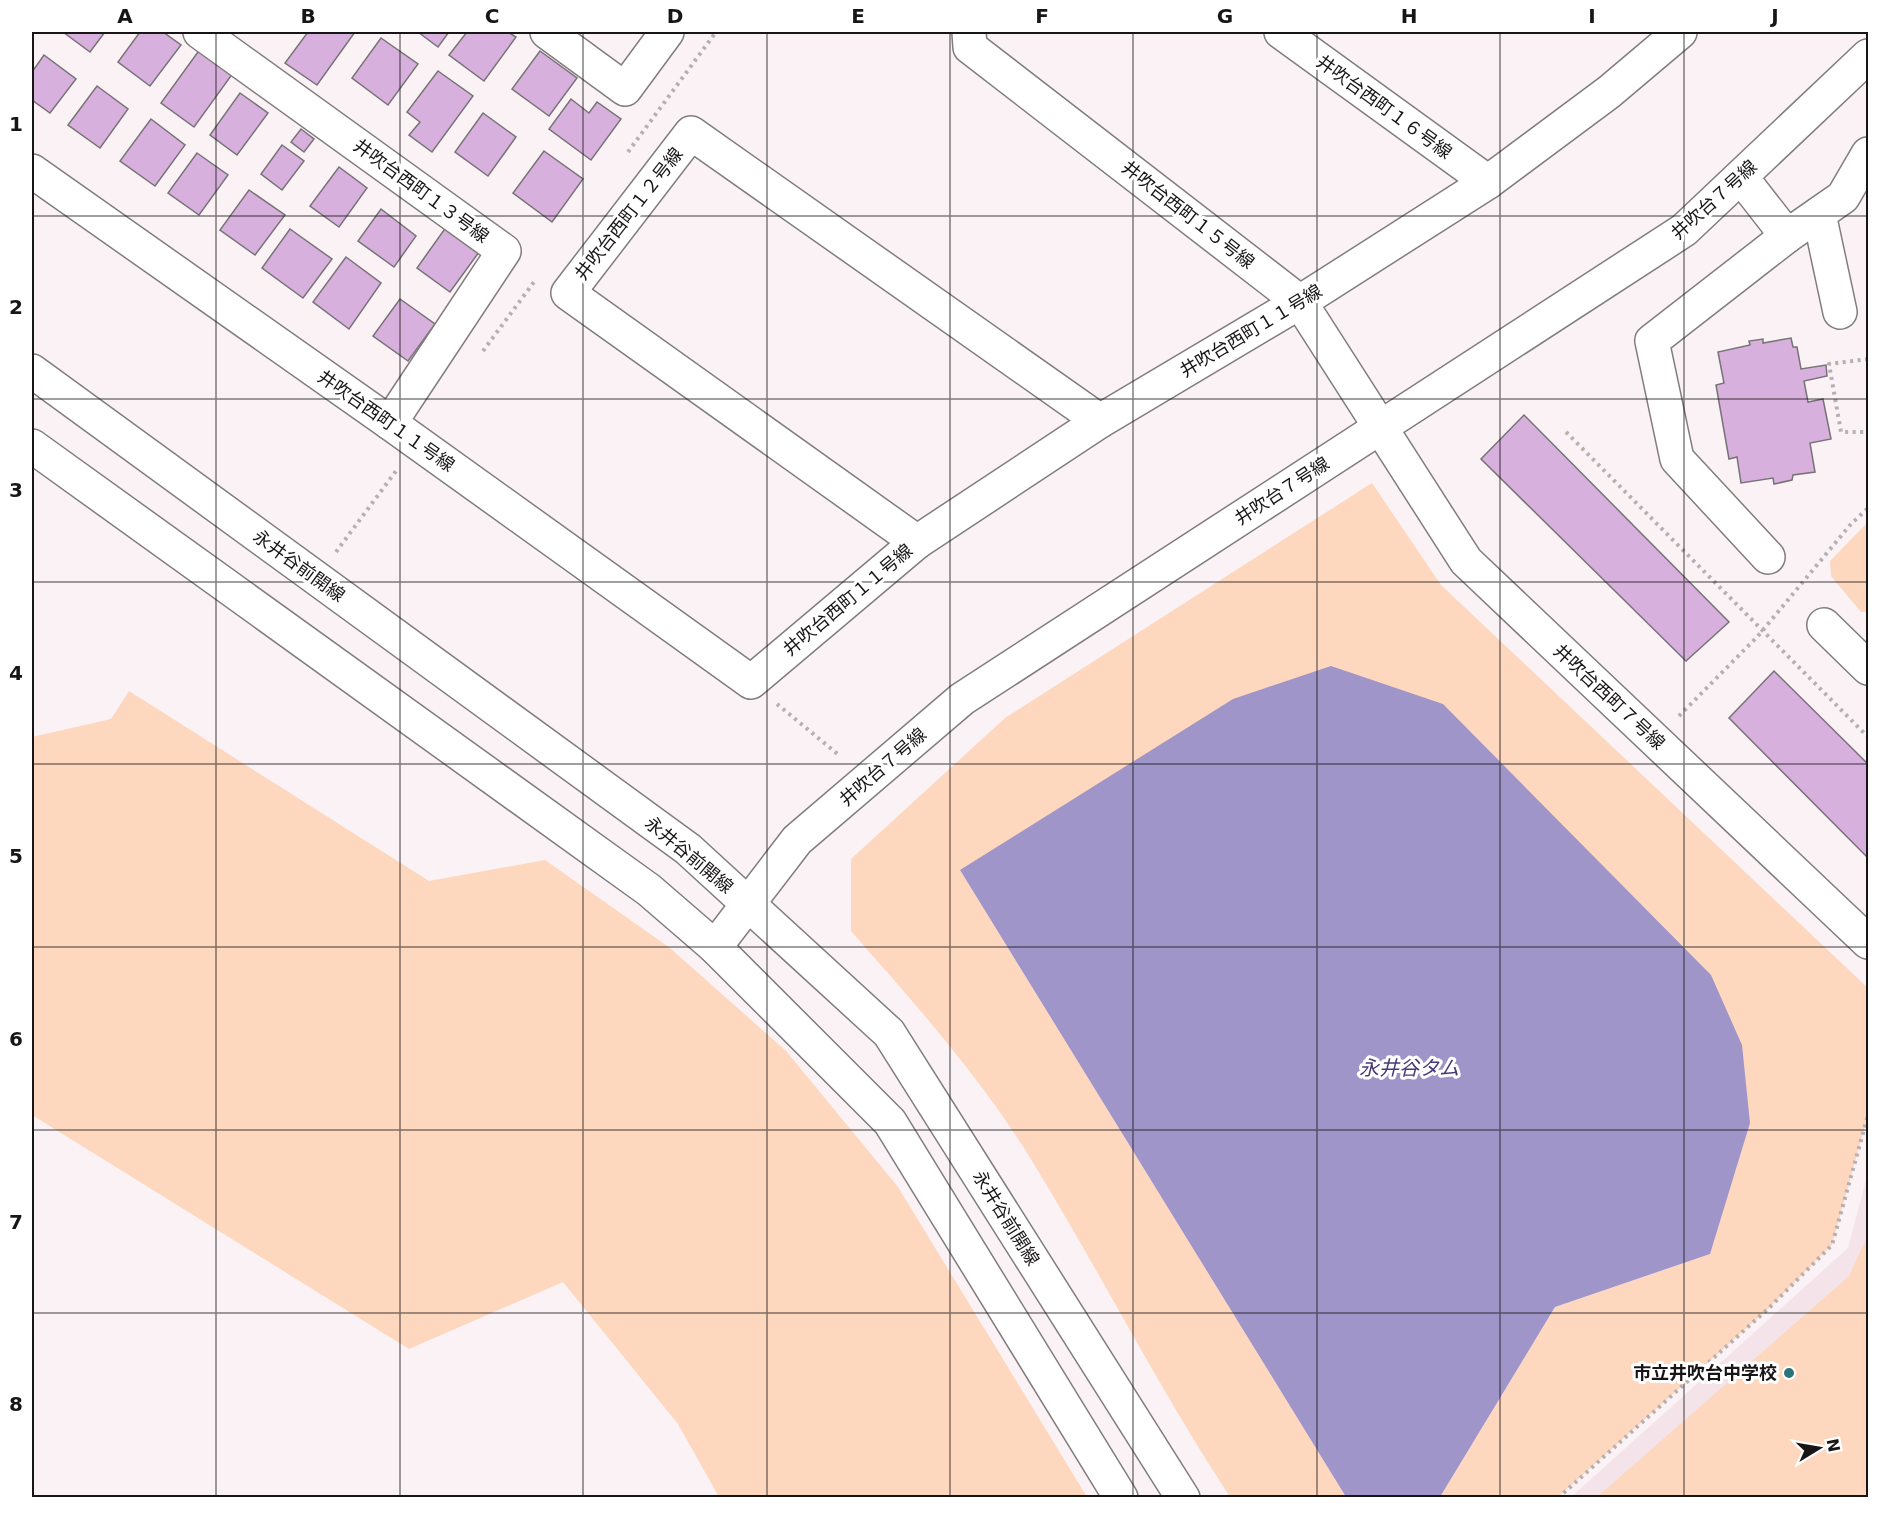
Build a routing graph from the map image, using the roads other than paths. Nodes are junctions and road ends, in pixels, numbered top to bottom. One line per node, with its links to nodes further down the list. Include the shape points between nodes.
1 (200, 32): 18 (street, 井吹台西町１３号線, via 504,251)
2 (547, 32): 3 (street, via 625,89)
3 (667, 32)
4 (969, 32): 14 (street, 井吹台西町１５号線, via 970,47)
5 (1281, 32): 11 (street, 井吹台西町１６号線)
6 (1680, 32): 11 (street, 井吹台西町１１号線, via 1609,92)
7 (1869, 56): 10 (street, 井吹台７号線)
8 (1869, 154): 12 (street, via 1843,197)
9 (32, 171): 18 (street, 井吹台西町１１号線)
10 (1741, 177): 13 (street); 19 (street, 井吹台７号線, via 1684,230)
11 (1488, 182): 14 (street, 井吹台西町１１号線)
12 (1819, 214): 13 (street); 15 (street)
13 (1786, 236): 22 (street, via 1652,341 1677,459)
14 (1300, 302): 17 (street, 井吹台西町１１号線); 19 (street, 井吹台西町１５号線)
15 (1840, 312)
16 (32, 371): 25 (street, 永井谷前開線, via 688,849)
17 (1100, 421): 21 (street, 井吹台西町１１号線); 21 (street, 井吹台西町１２号線, via 691,134 568,292)
18 (390, 423): 21 (street, 井吹台西町１１号線, via 751,682)
19 (1379, 428): 25 (street, 井吹台７号線, via 962,699 797,840); 26 (street, 井吹台西町７号線, via 1466,561)
20 (32, 446): 27 (street, via 649,890)
21 (917, 542)
22 (1768, 557)
23 (1824, 625): 24 (street)
24 (1869, 668)
25 (747, 904): 27 (street, 井吹台７号線); 29 (street, 永井谷前開線, via 889,1033)
26 (1869, 942)
27 (715, 947): 28 (street, via 890,1122)
28 (1121, 1497)
29 (1183, 1497)

